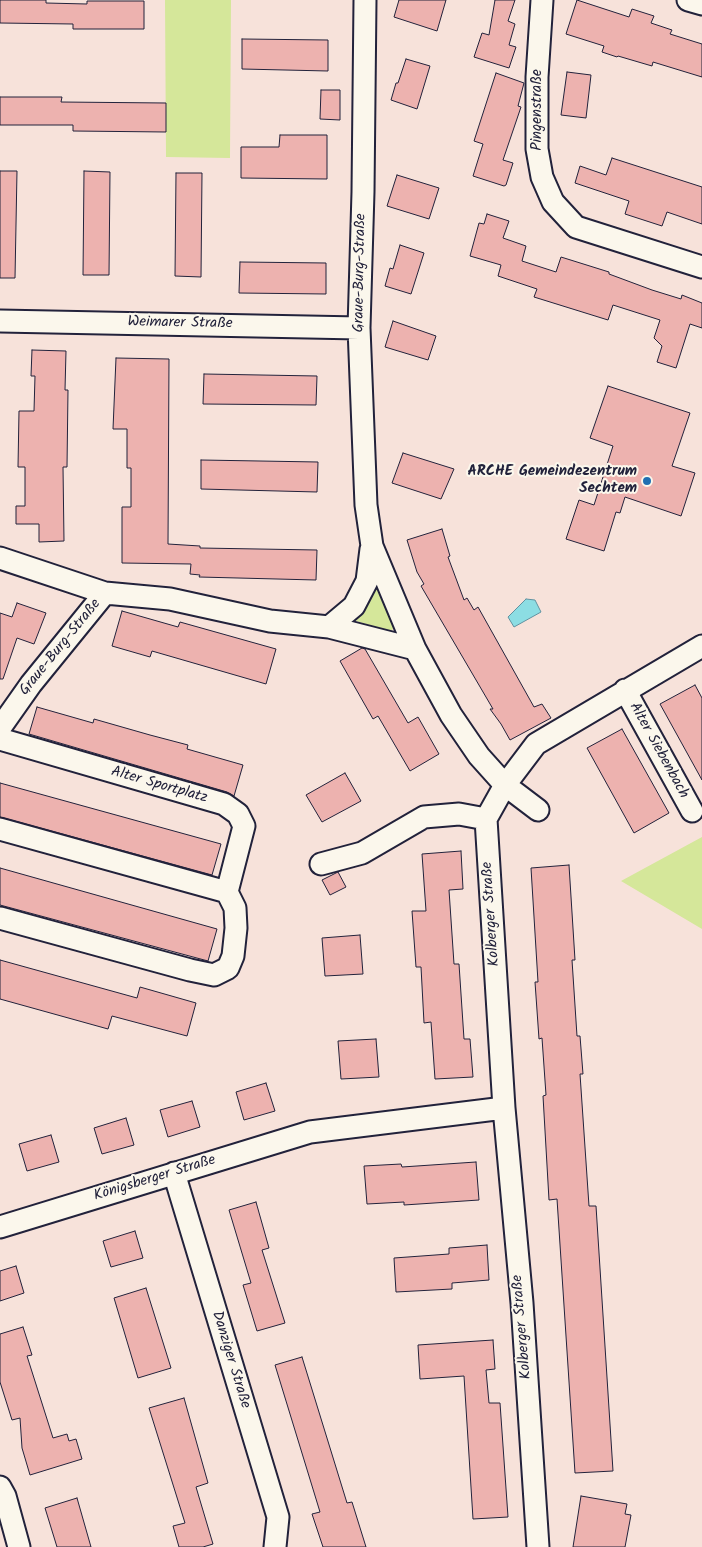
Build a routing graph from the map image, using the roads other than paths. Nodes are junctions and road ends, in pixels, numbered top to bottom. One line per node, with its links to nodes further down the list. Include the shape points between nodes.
1 (365, 0): 7 (street, Graue-Burg-Straße)
2 (542, 0): 5 (street, Pingenstraße, via 537,150 542,177 553,202 576,227)
3 (688, 0): 4 (street)
4 (702, 4)
5 (702, 267)
6 (0, 321): 7 (street, Weimarer Straße)
7 (359, 328): 8 (street, Graue-Burg-Straße, via 366,505)
8 (372, 546): 11 (street, Graue-Burg-Straße, via 363,590 354,606); 13 (street, Graue-Burg-Straße)
9 (1, 561): 10 (street, Graue-Burg-Straße)
10 (105, 593): 11 (street, Graue-Burg-Straße, via 170,599 270,620); 15 (street, Graue-Burg-Straße, via 31,684)
11 (329, 627): 13 (street)
12 (702, 646): 14 (street, Alter Siebenbach)
13 (415, 649): 17 (street, Graue-Burg-Straße, via 451,715 479,756)
14 (625, 690): 17 (street, Alter Siebenbach, via 536,744); 19 (street, Alter Siebenbach)
15 (0, 728)
16 (0, 739): 23 (street, Alter Sportplatz, via 224,804 238,814 244,826)
17 (505, 784): 18 (street, Graue-Burg-Straße); 20 (street)
18 (538, 810)
19 (692, 811)
20 (486, 819): 22 (street, via 458,814 424,817 362,853); 25 (street, Kolberger Straße)
21 (0, 830): 23 (street)
22 (321, 864)
23 (227, 892): 24 (street, via 235,908 233,956 228,968 214,975)
24 (0, 918)
25 (504, 1108): 26 (street, Königsberger Straße, via 310,1132); 31 (street, Kolberger Straße)
26 (174, 1173): 27 (street, Königsberger Straße); 30 (street, Danziger Straße, via 278,1517)
27 (0, 1227)
28 (0, 1487): 29 (street)
29 (19, 1547)
30 (275, 1547)
31 (538, 1547)

